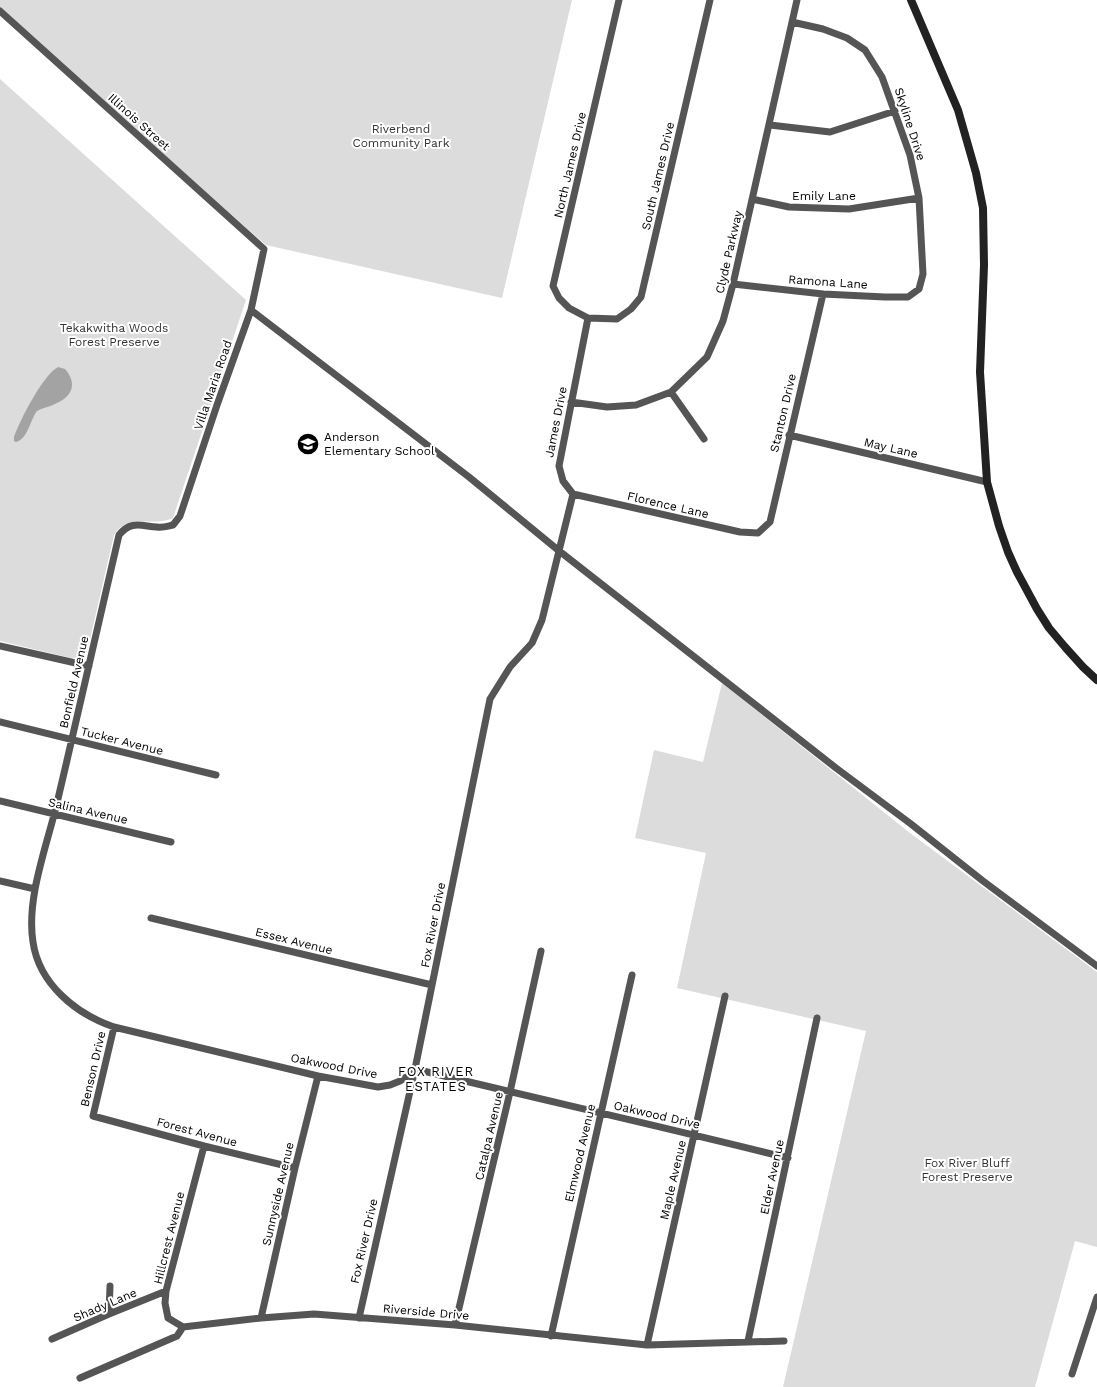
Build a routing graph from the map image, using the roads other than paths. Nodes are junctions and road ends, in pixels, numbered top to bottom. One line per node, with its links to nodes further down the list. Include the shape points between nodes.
1 (619, 0): 16 (street, North James Drive, via 553,286 559,298 569,308)
2 (710, 0): 16 (street, South James Drive, via 641,297 631,309 617,319)
3 (797, 0): 6 (street, Clyde Parkway)
4 (911, 0): 21 (main road, via 958,110 983,208 984,265 980,372)
5 (0, 11): 11 (street, Illinois Street)
6 (792, 22): 7 (street, Skyline Drive, via 824,29 847,38 865,50 882,76); 8 (street, Clyde Parkway)
7 (895, 111): 8 (street, via 830,132); 9 (street, Skyline Drive, via 910,155)
8 (770, 125): 10 (street, Clyde Parkway)
9 (919, 198): 10 (street, Emily Lane, via 849,209 788,207); 13 (street, Skyline Drive, via 923,274)
10 (752, 199): 12 (street, Clyde Parkway)
11 (264, 249): 15 (street, Villa Maria Road)
12 (733, 284): 14 (street, Ramona Lane); 17 (street, Clyde Parkway, via 723,321 707,357)
13 (919, 289): 14 (street, Ramona Lane, via 908,297)
14 (823, 294): 19 (street, Stanton Drive)
15 (251, 310): 23 (street, Villa Maria Road, via 180,516); 25 (street, via 463,473)
16 (588, 318): 18 (street, James Drive)
17 (671, 392): 18 (street, Clyde Parkway, via 636,405 607,407); 20 (street)
18 (571, 402): 22 (street, James Drive, via 559,466 563,481)
19 (789, 436): 21 (street, May Lane); 24 (street, Stanton Drive, via 770,522)
20 (704, 439)
21 (987, 482): 28 (main road, via 1008,552 1034,602 1049,628)
22 (573, 494): 24 (street, Florence Lane, via 740,532); 25 (street)
23 (173, 526): 27 (street, Bonfield Avenue, via 132,525 119,535)
24 (758, 532)
25 (558, 550): 39 (street, via 836,768); 41 (street, Fox River Drive, via 542,620 532,642 510,667 490,699)
26 (0, 646): 27 (street)
27 (88, 666): 30 (street, Bonfield Avenue)
28 (1097, 680)
29 (0, 722): 30 (street, Tucker Avenue)
30 (72, 740): 31 (street, Tucker Avenue); 33 (street, Bonfield Avenue)
31 (216, 775)
32 (0, 802): 33 (street, Salina Avenue)
33 (54, 814): 34 (street, Salina Avenue); 36 (street, Bonfield Avenue)
34 (171, 842)
35 (0, 881): 36 (street)
36 (35, 889): 44 (street, Oakwood Drive, via 31,914 32,942 43,973 59,993 77,1008 97,1021)
37 (151, 918): 41 (street, Essex Avenue)
38 (541, 951): 47 (street, Catalpa Avenue)
39 (1097, 966)
40 (632, 975): 48 (street, Elmwood Avenue)
41 (432, 986): 45 (street, Fox River Drive)
42 (725, 996): 50 (street, Maple Avenue)
43 (818, 1018): 52 (street, Elder Avenue)
44 (114, 1026): 46 (street, Oakwood Drive); 49 (street, Benson Drive)
45 (415, 1069): 46 (street, Oakwood Drive, via 400,1081 378,1087); 47 (street, Oakwood Drive); 59 (street, Fox River Drive)
46 (318, 1076): 53 (street, Sunnyside Avenue)
47 (510, 1092): 48 (street, Oakwood Drive); 60 (street, Catalpa Avenue)
48 (600, 1114): 50 (street, Oakwood Drive); 62 (street, Elmwood Avenue)
49 (93, 1116): 51 (street, Forest Avenue)
50 (695, 1134): 52 (street, Oakwood Drive); 66 (street, Maple Avenue)
51 (204, 1146): 53 (street, Forest Avenue); 55 (street, Hillcrest Avenue)
52 (788, 1158): 64 (street, Elder Avenue)
53 (295, 1168): 58 (street, Sunnyside Avenue)
54 (110, 1286): 57 (street)
55 (166, 1291): 57 (street, Shady Lane); 61 (street, Hillcrest Avenue, via 168,1318)
56 (1097, 1297): 67 (street)
57 (109, 1314): 63 (street, Shady Lane)
58 (261, 1318): 59 (street, Riverside Drive, via 314,1314); 61 (street, Riverside Drive)
59 (359, 1318): 60 (street, Riverside Drive)
60 (454, 1325): 62 (street, Riverside Drive)
61 (183, 1327): 68 (street, via 177,1336)
62 (551, 1336): 66 (street, Riverside Drive)
63 (52, 1339)
64 (748, 1341): 65 (street, Riverside Drive); 66 (street, Riverside Drive)
65 (784, 1341)
66 (647, 1345)
67 (1072, 1374)
68 (80, 1378)

